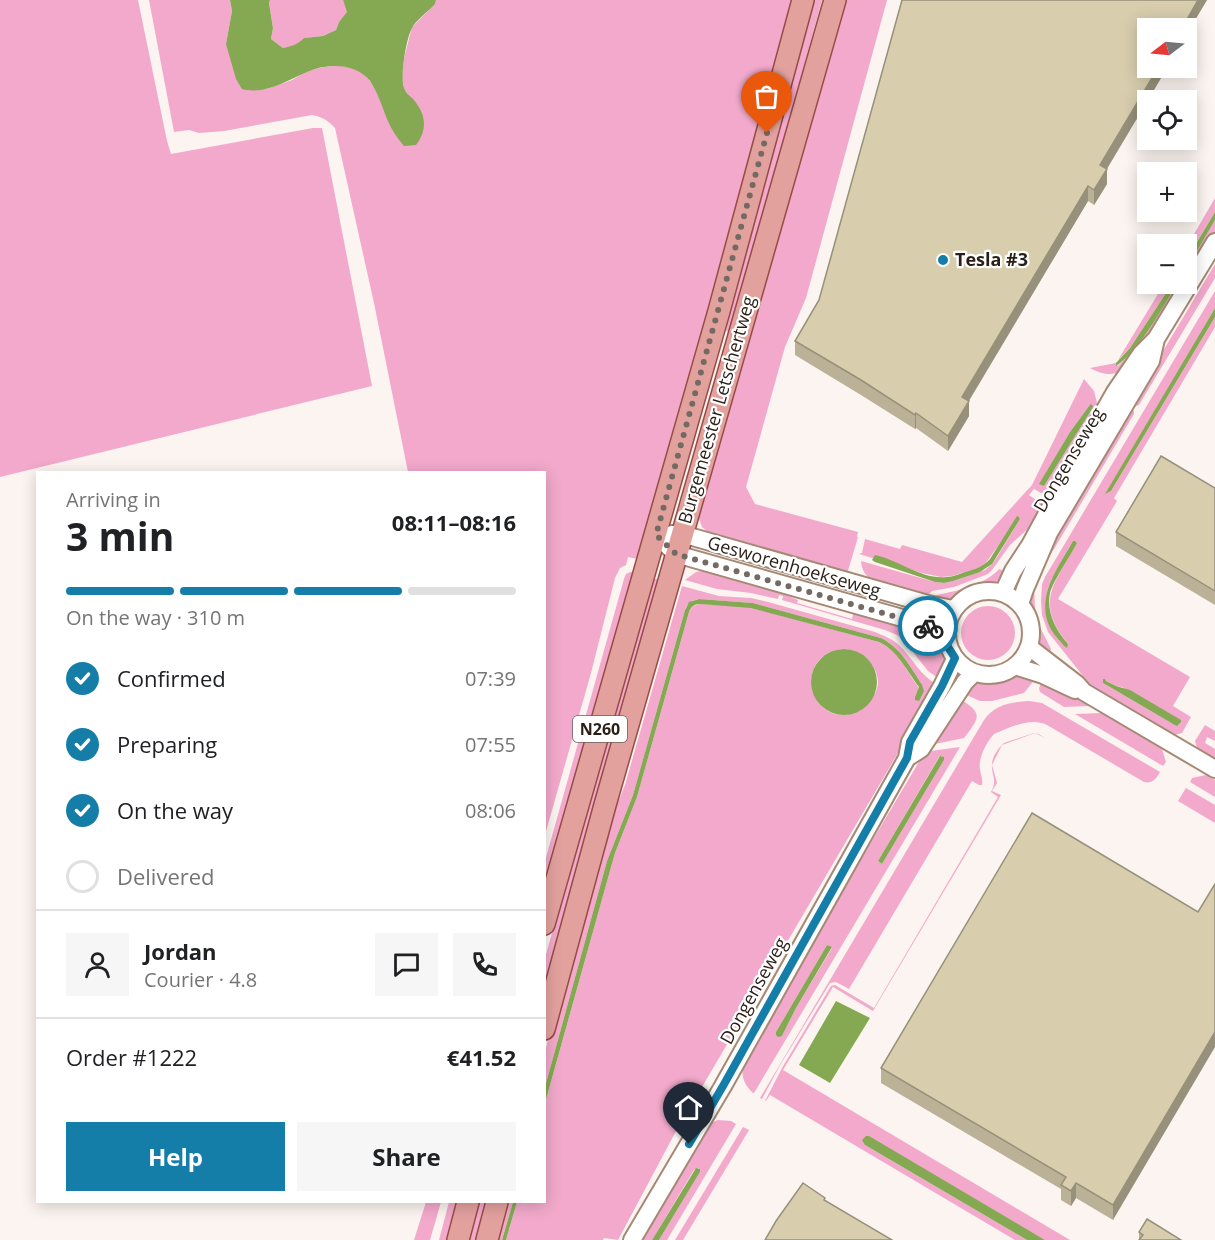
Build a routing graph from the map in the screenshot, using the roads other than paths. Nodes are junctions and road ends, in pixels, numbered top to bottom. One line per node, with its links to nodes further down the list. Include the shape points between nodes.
1 (803, 0): 5 (main road, Burgemeester Letschertweg / N260)
2 (835, 0): 6 (main road, Burgemeester Letschertweg / N260)
3 (1215, 242): 4 (street, Dongenseweg)
4 (1156, 339): 7 (street, Dongenseweg, via 1115,392); 8 (street, Dongenseweg, via 1151,362 1049,533)
5 (656, 535): 6 (street, Gesworenhoekseweg); 18 (main road, Burgemeester Letschertweg / N260)
6 (679, 544): 9 (street, Gesworenhoekseweg); 10 (street, Gesworenhoekseweg); 19 (main road, Burgemeester Letschertweg / N260)
7 (1003, 593): 8 (street); 9 (street, via 992,590 970,594)
8 (1020, 604): 11 (street, via 1031,629)
9 (953, 609): 10 (street)
10 (946, 633): 12 (street)
11 (1029, 647): 13 (street); 15 (street)
12 (955, 658): 14 (street); 16 (street, Dongenseweg, via 910,742)
13 (1015, 666): 14 (street, via 991,675); 15 (street)
14 (974, 673): 16 (street, Dongenseweg, via 964,682 921,749)
15 (1084, 692): 17 (street)
16 (907, 758): 24 (street, Dongenseweg)
17 (1215, 769)
18 (546, 917)
19 (546, 1022)
20 (468, 1203): 22 (main road)
21 (497, 1203): 23 (main road)
22 (458, 1240)
23 (487, 1240)
24 (632, 1240)

